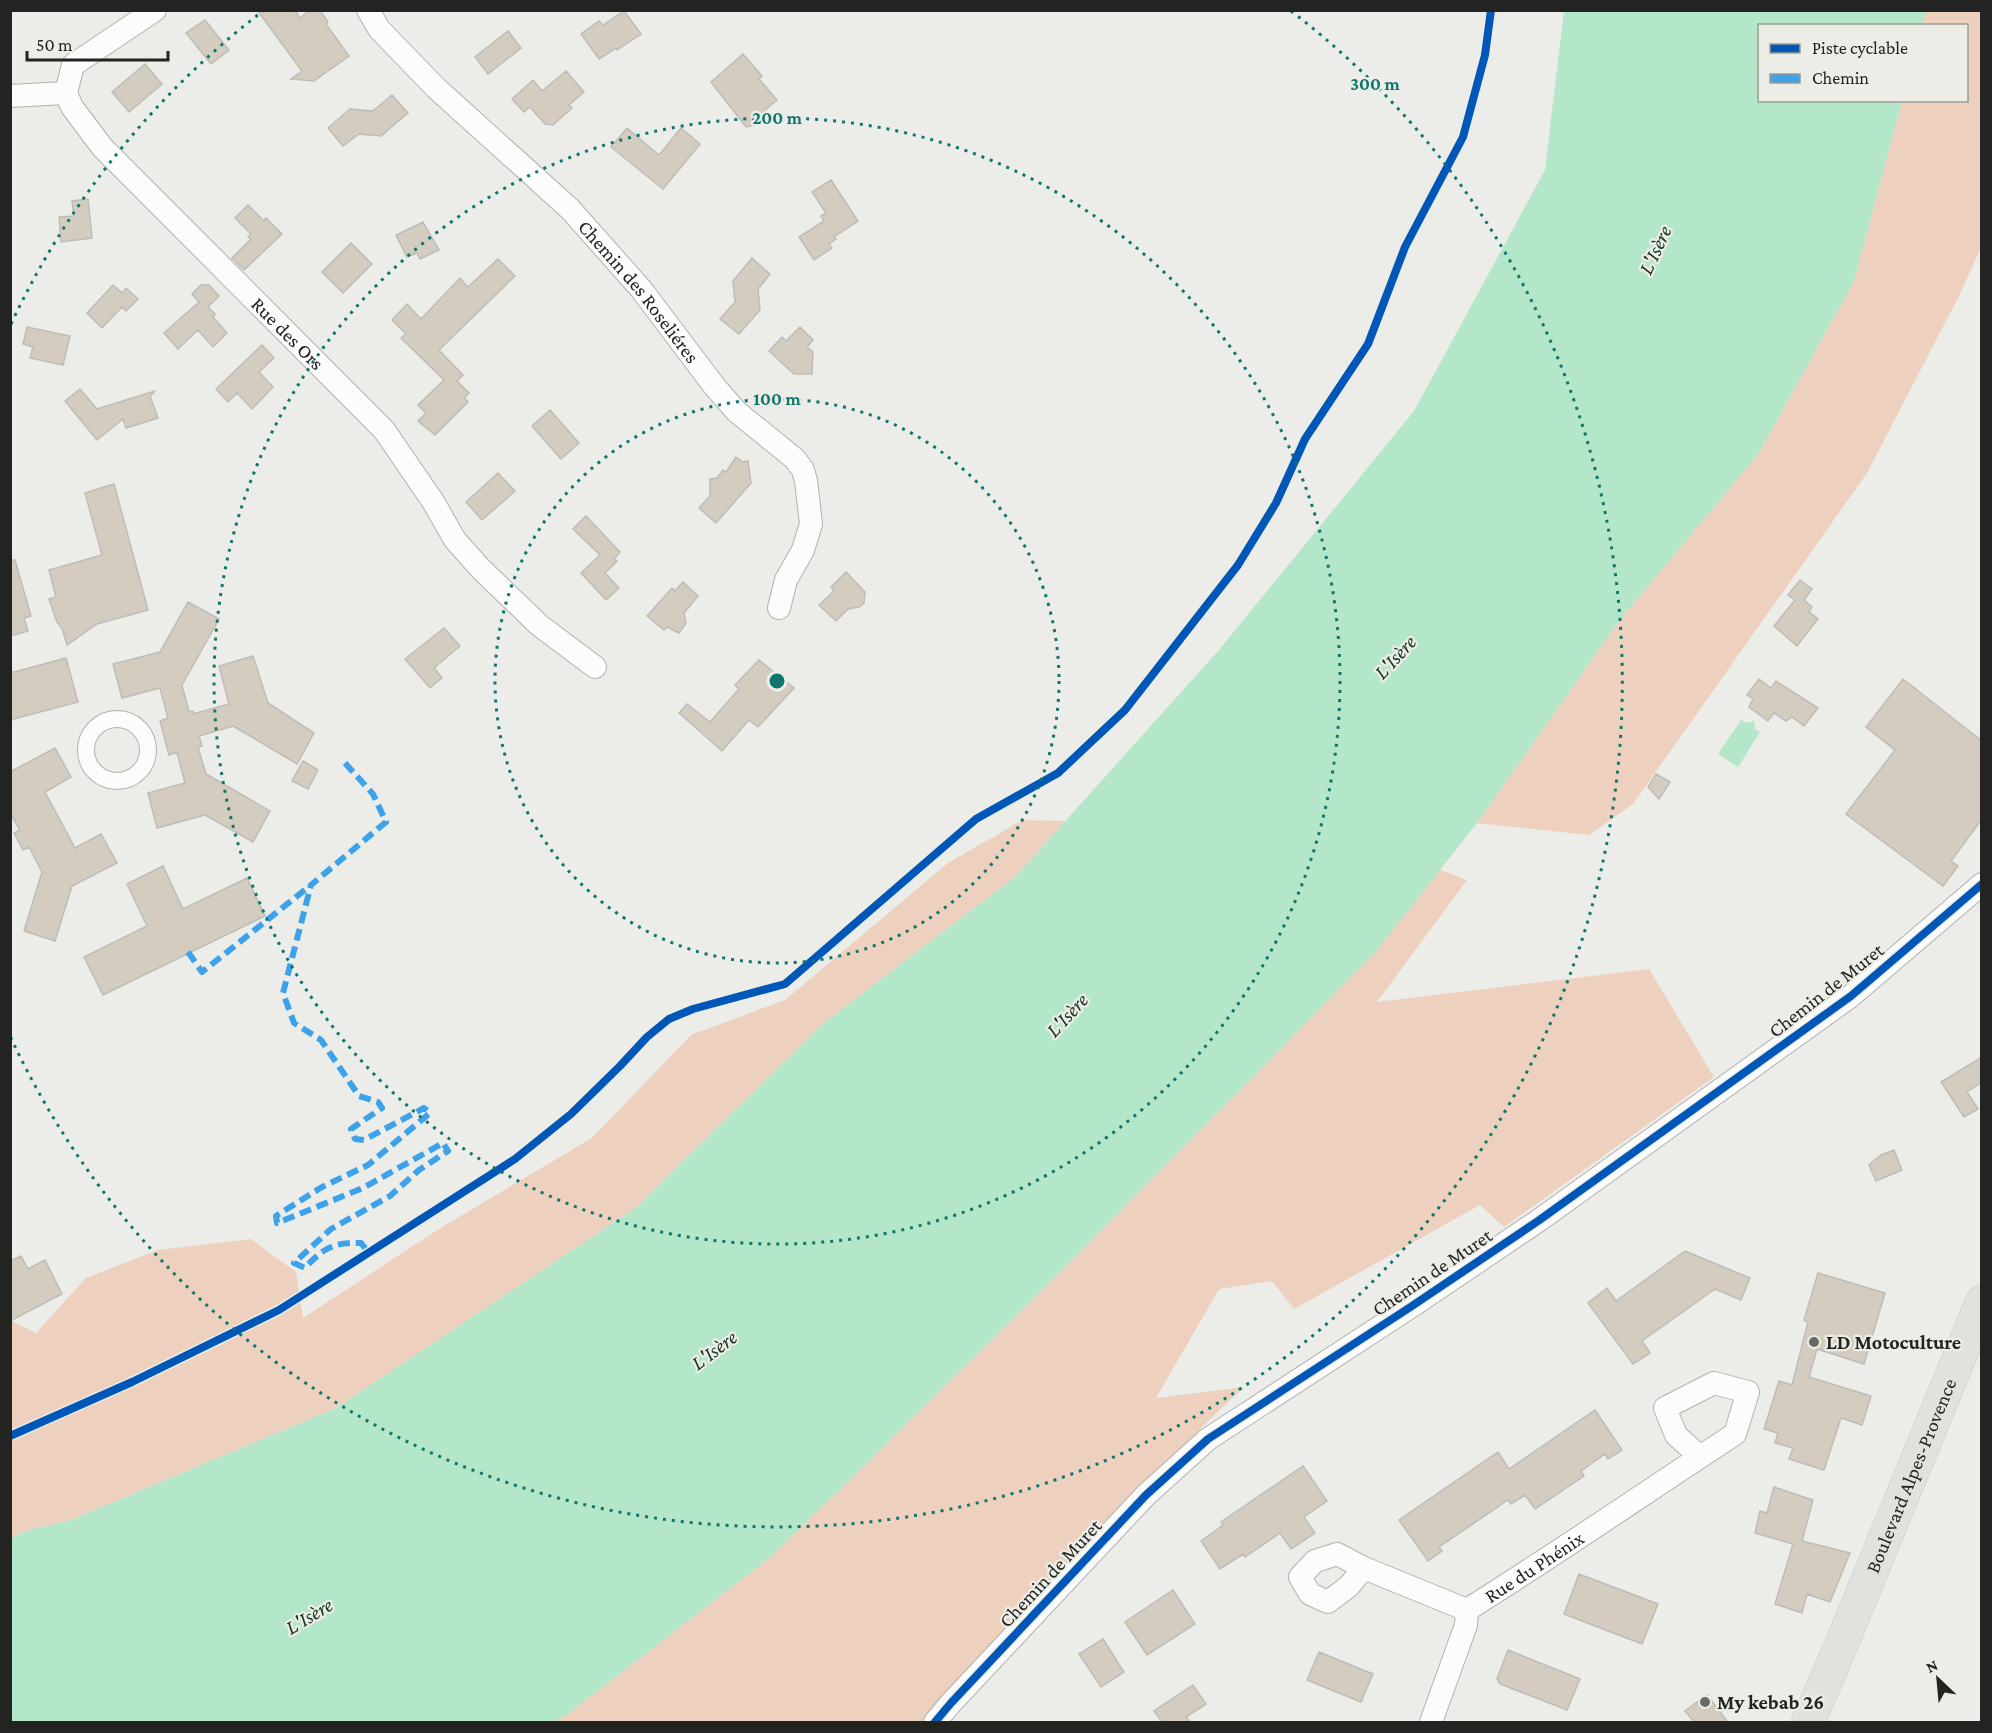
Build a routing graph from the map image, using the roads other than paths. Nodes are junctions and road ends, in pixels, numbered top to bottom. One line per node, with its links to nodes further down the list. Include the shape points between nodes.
1 (155, 10): 3 (street, via 73,65)
2 (368, 10): 5 (street, Chemin des Roseliéres, via 380,29 436,88 570,209 641,289 720,393 803,470 811,524 803,550 786,580)
3 (66, 93): 4 (street); 6 (street, Rue des Ors, via 72,108 102,147 384,430 455,540 481,569 539,625)
4 (10, 96)
5 (779, 608)
6 (595, 667)
7 (1982, 884): 13 (street, Chemin de Muret, via 1851,996 1548,1214 1208,1439 1146,1495)
8 (1982, 1302): 12 (main road, Boulevard Alpes-Provence)
9 (1700, 1457): 11 (street, Rue du Phénix)
10 (1364, 1568): 11 (street)
11 (1467, 1610): 14 (street, Rue du Phénix, via 1466,1625)
12 (1840, 1648): 15 (main road, Boulevard Alpes-Provence); 16 (main road, Boulevard Alpes-Provence)
13 (935, 1722)
14 (1431, 1722)
15 (1808, 1722)
16 (1821, 1722)

